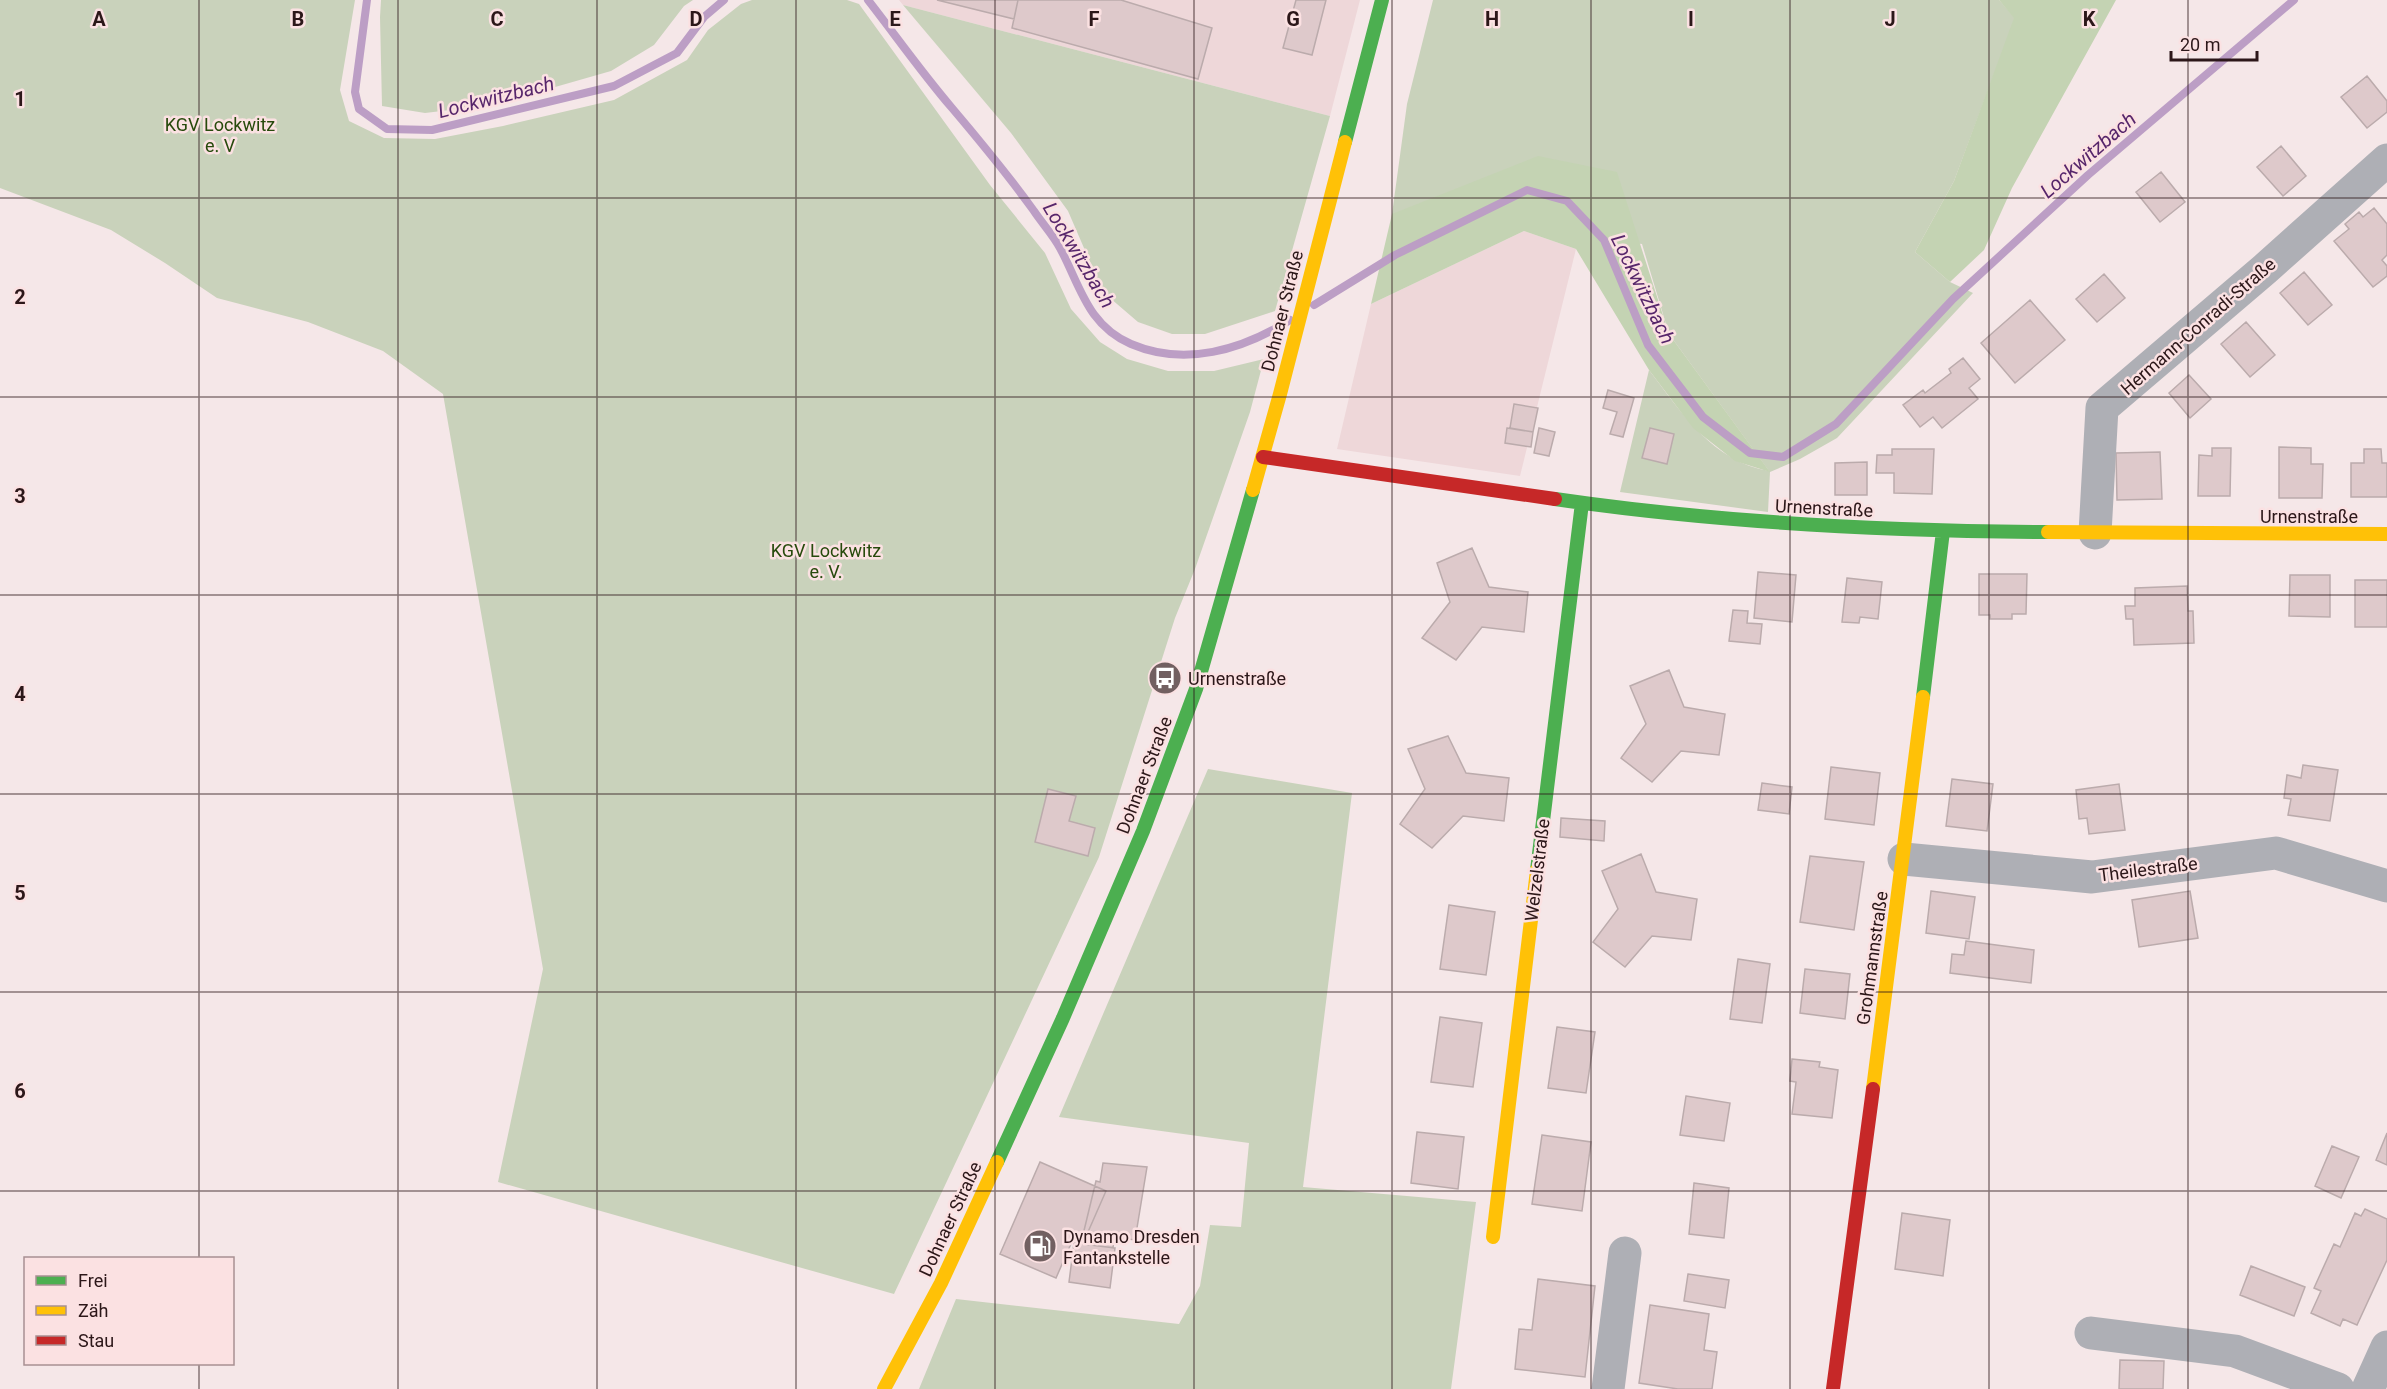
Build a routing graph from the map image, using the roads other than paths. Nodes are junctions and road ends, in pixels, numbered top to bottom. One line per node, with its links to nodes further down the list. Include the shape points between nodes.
1 (1382, 0): 3 (street, Dohnaer Straße)
2 (2387, 160): 6 (street, Hermann-Conradi-Straße, via 2102,408)
3 (1263, 457): 4 (street, Urnenstraße); 14 (street, Dohnaer Straße, via 1196,689 1143,831 1063,1018 941,1282)
4 (1581, 503): 5 (street, Urnenstraße, via 1767,523); 10 (street, Welzelstraße)
5 (1943, 531): 6 (street, Urnenstraße); 8 (street, Grohmannstraße)
6 (2095, 532): 7 (street, Urnenstraße)
7 (2387, 534)
8 (1904, 860): 9 (street, Theilestraße, via 2092,877 2276,853); 16 (street, Grohmannstraße)
9 (2387, 886)
10 (1493, 1237)
11 (1625, 1253): 15 (street)
12 (2091, 1333): 17 (street, via 2235,1351)
13 (2387, 1347): 18 (street)
14 (884, 1389)
15 (1608, 1389)
16 (1833, 1389)
17 (2338, 1389)
18 (2368, 1389)

